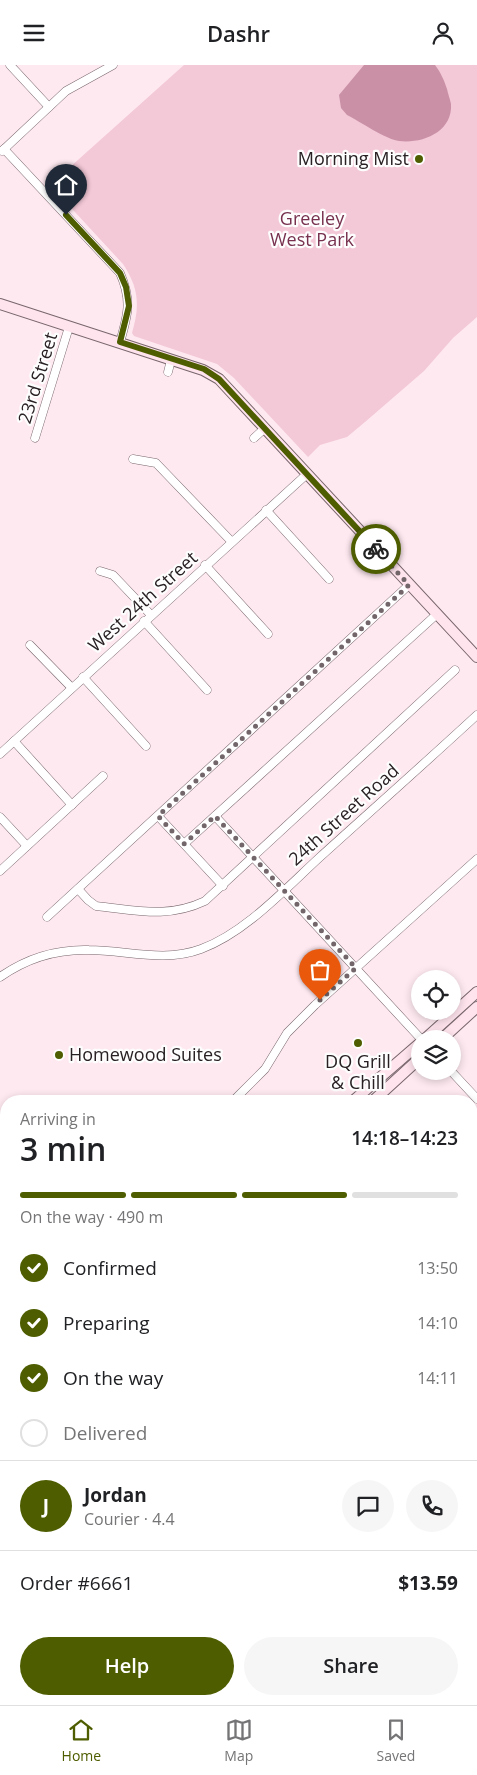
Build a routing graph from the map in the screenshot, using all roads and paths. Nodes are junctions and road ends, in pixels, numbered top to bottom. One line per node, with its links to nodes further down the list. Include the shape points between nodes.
1 (10, 65): 3 (street)
2 (113, 65): 3 (street, via 66,91)
3 (48, 107): 4 (street)
4 (2, 151): 7 (street, via 120,273 129,306)
5 (0, 305): 6 (street)
6 (69, 327): 7 (street); 11 (street, 23rd Street)
7 (120, 342): 8 (street)
8 (171, 360): 9 (street); 10 (street, via 204,369 219,379)
9 (168, 372)
10 (264, 429): 12 (street); 14 (street)
11 (34, 438)
12 (254, 438)
13 (133, 459): 16 (street, via 156,463)
14 (307, 474): 15 (street, West 24th Street); 20 (street)
15 (266, 510): 16 (street, West 24th Street); 19 (street)
16 (231, 541): 17 (street, West 24th Street)
17 (205, 565): 22 (street, West 24th Street); 24 (street)
18 (100, 571): 22 (street, via 113,575)
19 (330, 579)
20 (409, 585): 21 (street); 37 (street)
21 (436, 614): 26 (street); 38 (street)
22 (151, 615): 23 (street, West 24th Street)
23 (144, 621): 28 (street, West 24th Street); 30 (street)
24 (268, 634)
25 (30, 645): 29 (street)
26 (477, 657)
27 (455, 670): 42 (street)
28 (83, 677): 29 (street, West 24th Street); 33 (street)
29 (71, 687): 32 (street, West 24th Street)
30 (207, 690)
31 (477, 715): 47 (street, 24th Street Road)
32 (14, 741): 34 (street, West 24th Street); 36 (street)
33 (146, 746)
34 (1, 751)
35 (103, 776): 36 (street)
36 (72, 805): 41 (street)
37 (158, 816): 40 (street); 46 (street)
38 (215, 816): 40 (street); 42 (street)
39 (0, 817): 41 (street)
40 (184, 844): 45 (street)
41 (27, 846): 44 (street)
42 (253, 857): 45 (street); 47 (street)
43 (477, 859): 49 (street)
44 (0, 871)
45 (223, 886): 46 (street, via 189,908 160,912 96,905)
46 (78, 889): 48 (street)
47 (284, 890): 49 (street); 50 (street, 24th Street Road, via 240,929 200,950 156,956 89,949 50,953)
48 (47, 917)
49 (356, 968): 53 (street); 59 (street, via 287,1033 265,1069)
50 (0, 977)
51 (477, 992): 54 (street)
52 (477, 1007): 55 (street)
53 (413, 1030)
54 (435, 1030)
55 (452, 1030)
56 (411, 1051): 60 (street)
57 (411, 1066): 61 (street)
58 (459, 1080): 62 (street)
59 (239, 1095)
60 (360, 1095)
61 (380, 1095)
62 (473, 1095)

